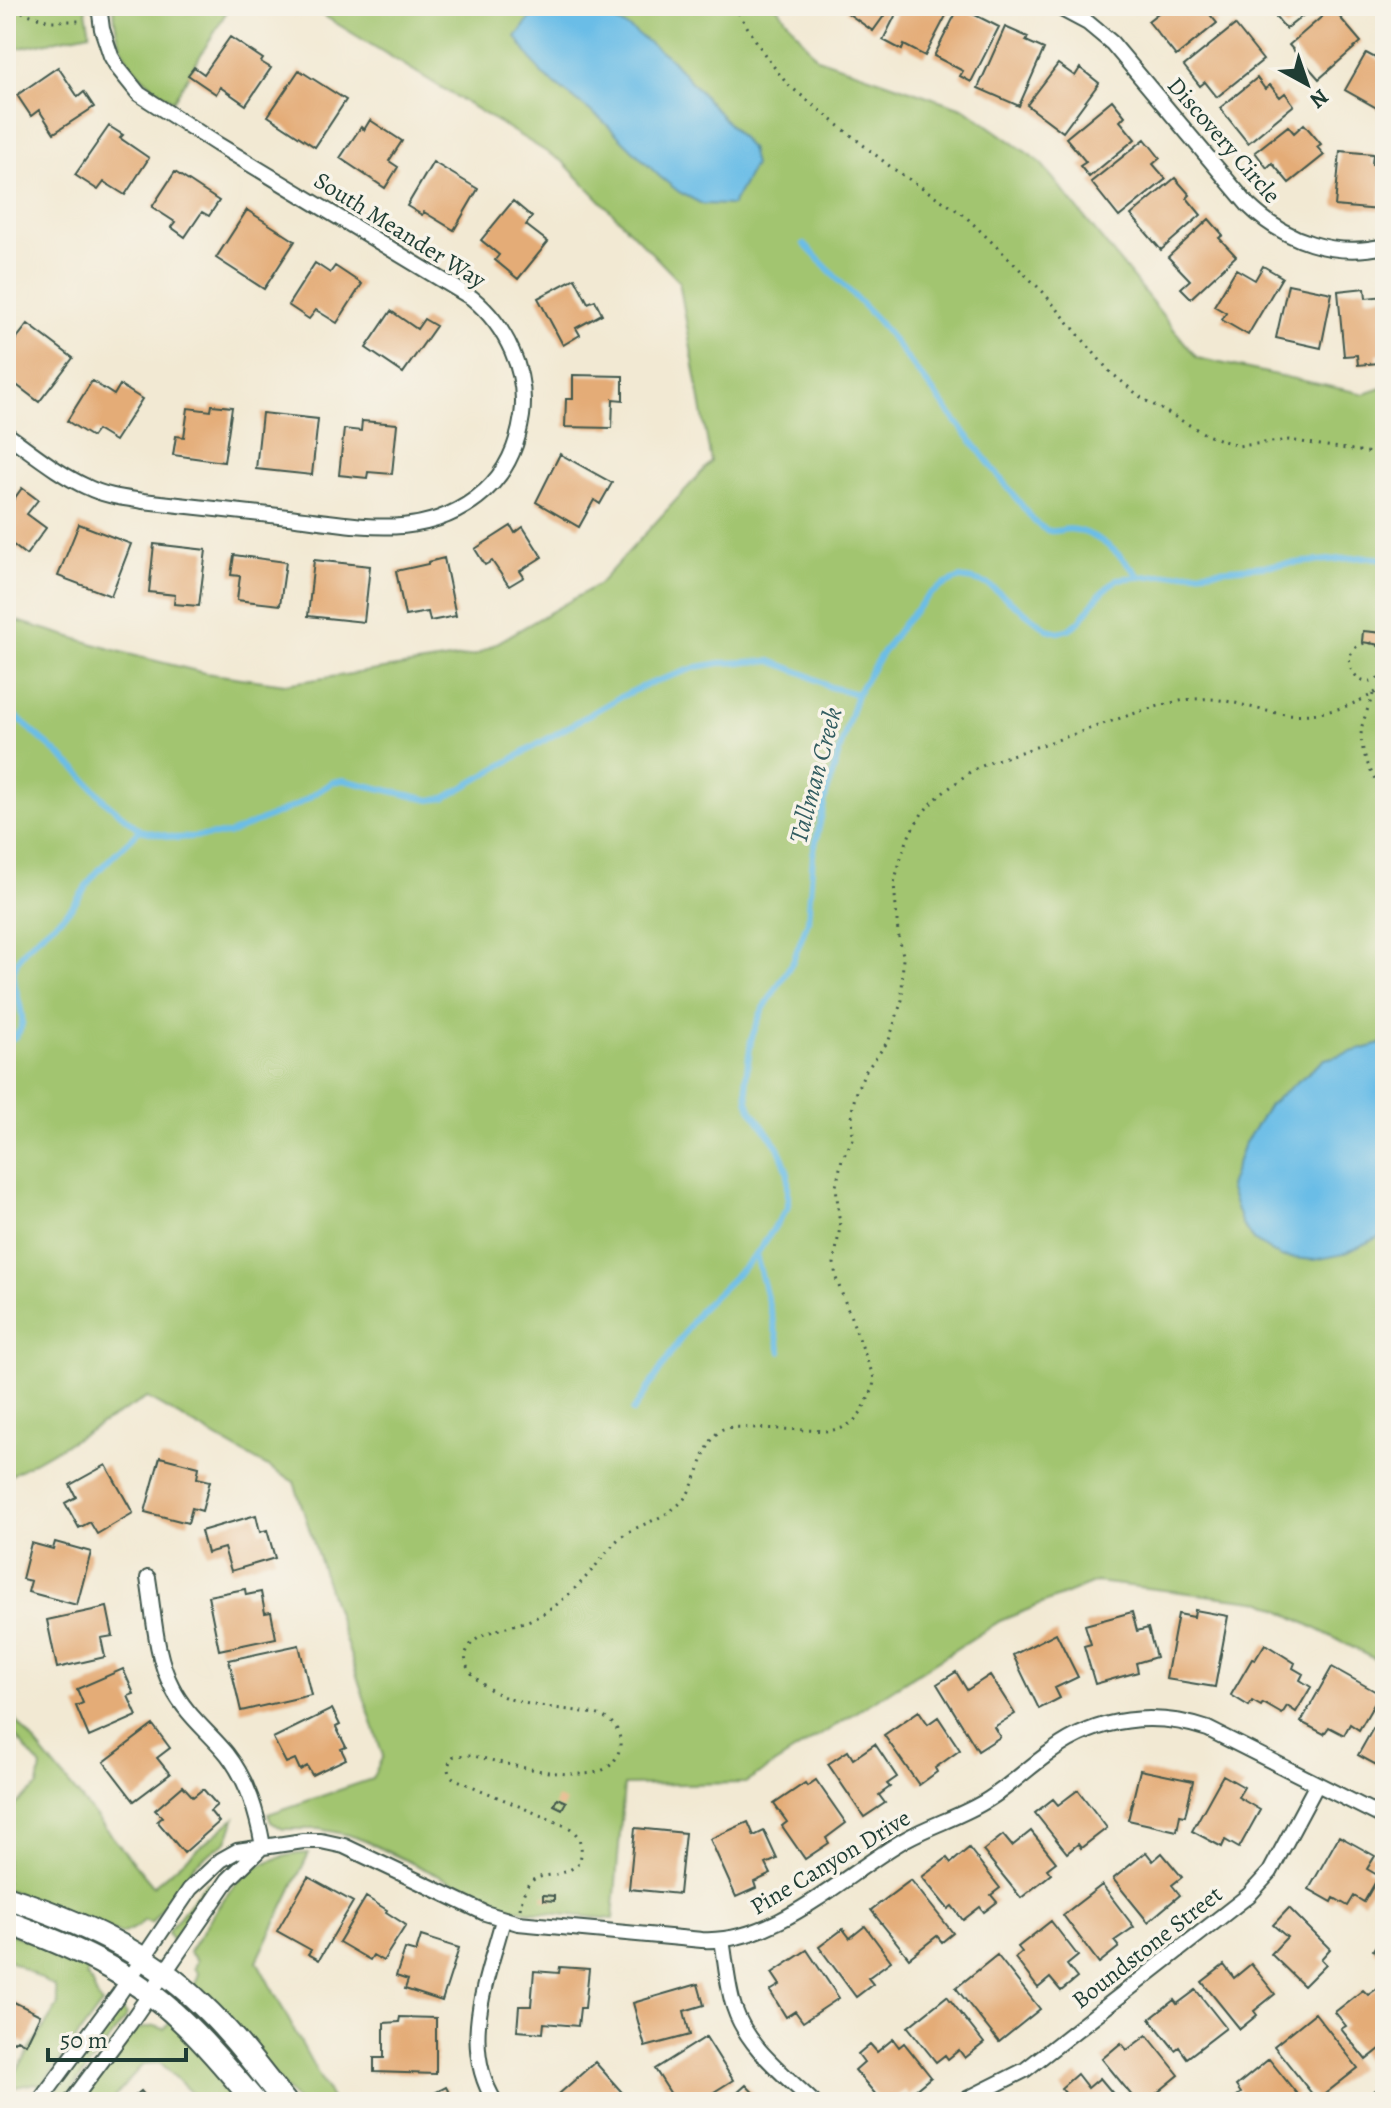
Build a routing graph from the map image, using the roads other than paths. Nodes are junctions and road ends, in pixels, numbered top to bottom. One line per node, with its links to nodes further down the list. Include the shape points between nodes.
1 (99, 6): 4 (street, South Meander Way, via 111,56 139,94 489,313 520,373 520,430 505,467 474,501 431,522 388,527 109,495 81,484)
2 (1056, 6): 3 (street, Discovery Circle, via 1112,43 1263,220 1317,246)
3 (1385, 246)
4 (6, 434)
5 (148, 1578): 8 (street, via 166,1676 181,1703 242,1777)
6 (1317, 1784): 7 (street, Pine Canyon Drive); 12 (street, Pine Canyon Drive, via 1198,1726 1166,1719 1119,1721 1061,1744 987,1801 904,1840 785,1919); 24 (street, Boundstone Street, via 1270,1872 1249,1895 1025,2070)
7 (1385, 1818)
8 (263, 1846): 10 (street, Pine Canyon Drive, via 303,1841 344,1846); 13 (street, Pine Canyon Drive, via 237,1851 204,1874); 14 (street, via 228,1880)
9 (6, 1897): 13 (street, via 62,1916)
10 (503, 1920): 12 (street, Pine Canyon Drive); 22 (street, via 477,2024 478,2058)
11 (6, 1922): 15 (street, via 68,1946)
12 (722, 1940): 23 (street, via 732,1998 744,2030)
13 (143, 1958): 14 (street); 15 (street, Pine Canyon Drive)
14 (163, 1973): 16 (street); 21 (street, via 217,2019)
15 (129, 1980): 16 (street); 18 (street, Pine Canyon Drive)
16 (149, 1994): 19 (street); 20 (street, via 180,2019)
17 (1385, 2093): 25 (street)
18 (39, 2102)
19 (71, 2102)
20 (255, 2102)
21 (285, 2102)
22 (495, 2102)
23 (813, 2102)
24 (961, 2102)
25 (1373, 2102)

